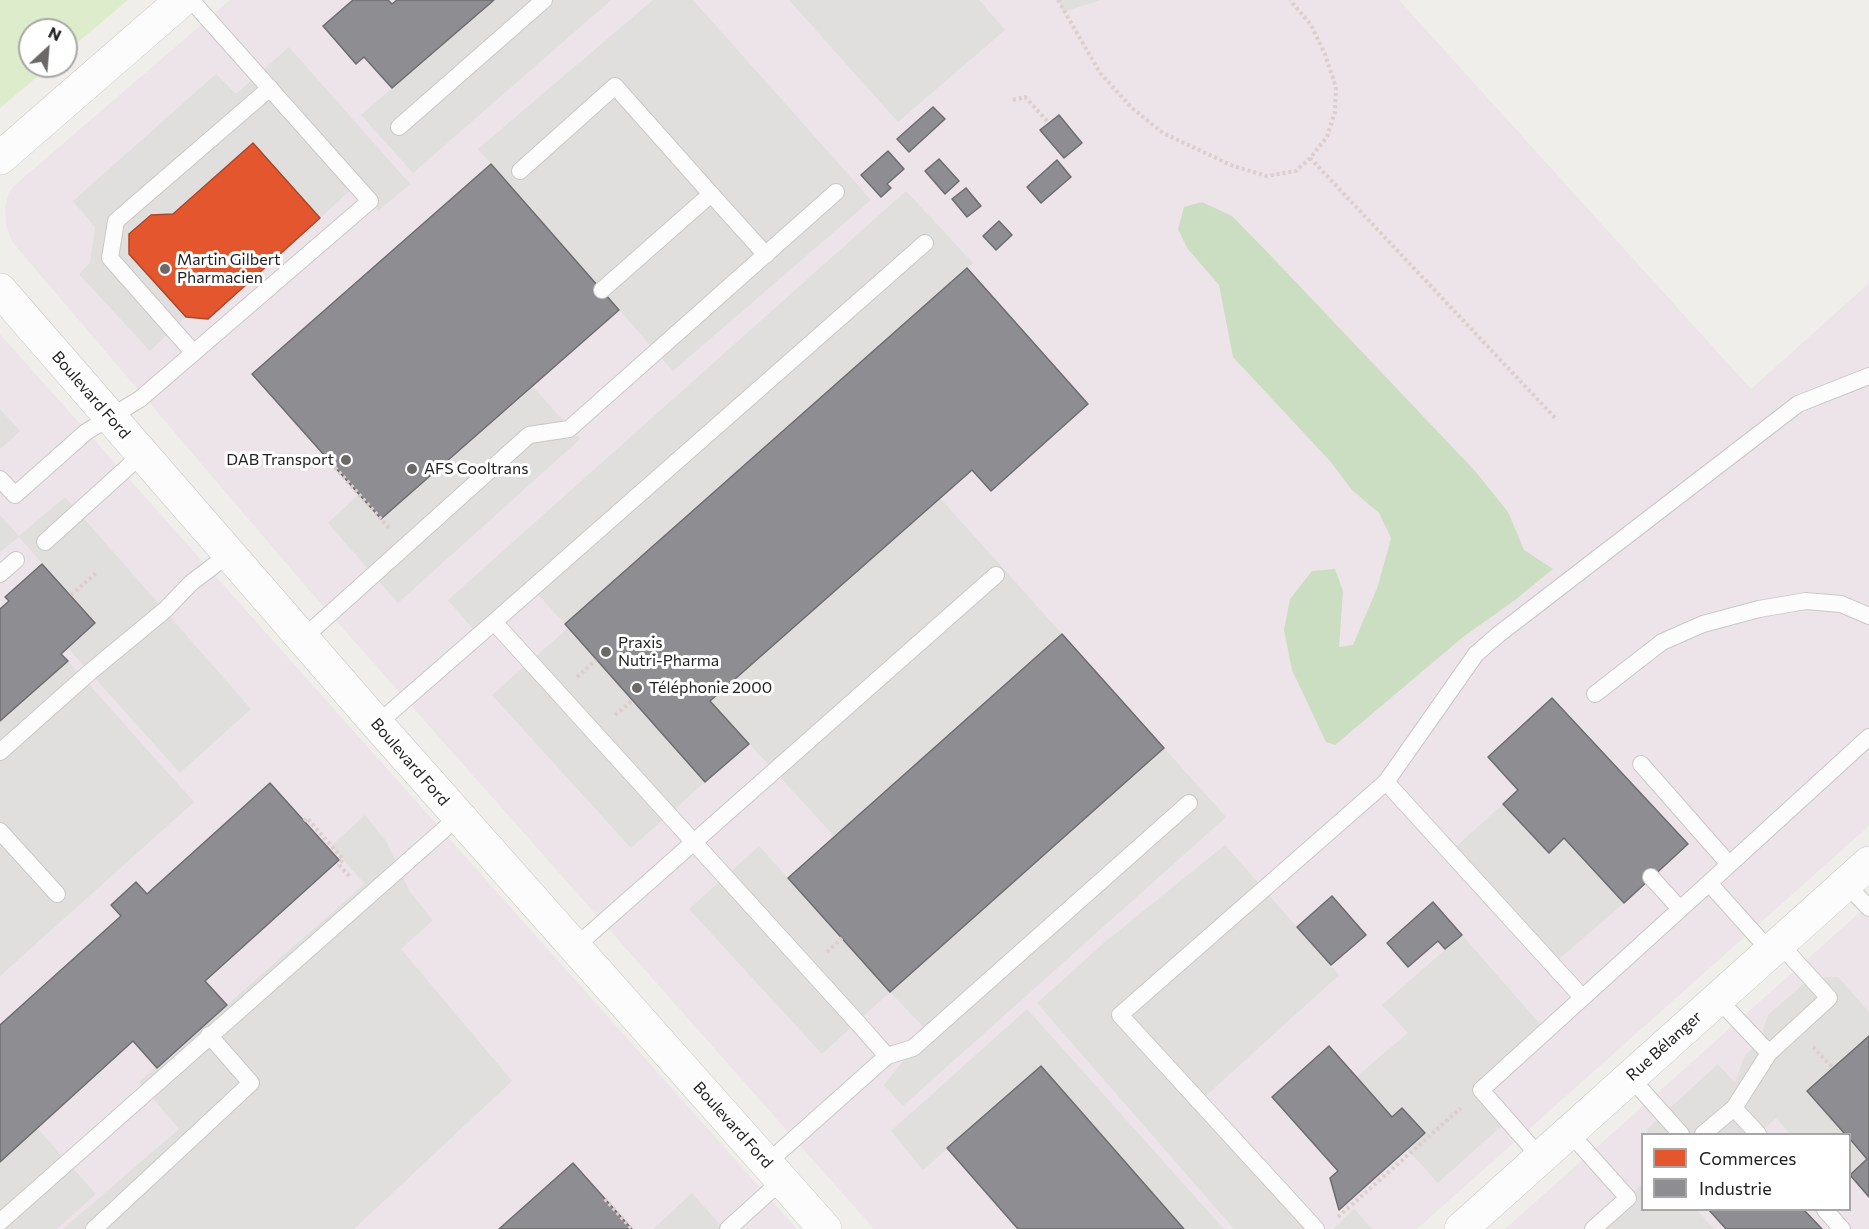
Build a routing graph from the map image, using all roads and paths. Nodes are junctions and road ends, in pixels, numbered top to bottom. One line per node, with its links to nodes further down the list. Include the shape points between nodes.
1 (182, 0): 10 (street)
2 (191, 0): 6 (lane)
3 (544, 0): 9 (lane)
4 (1058, 0): 11 (path, via 1100,73 1132,108 1163,133 1233,166 1267,176 1296,171)
5 (1290, 0): 11 (path, via 1311,25 1336,87 1335,112 1327,136)
6 (270, 88): 19 (lane, via 116,221 110,258); 19 (lane, via 370,201)
7 (1013, 100): 8 (path, via 1025,97)
8 (1049, 123)
9 (399, 127)
10 (0, 158)
11 (1311, 158): 22 (path)
12 (520, 171): 14 (lane, via 615,86)
13 (836, 192): 16 (lane)
14 (711, 194): 16 (lane); 18 (lane)
15 (925, 243): 36 (lane)
16 (766, 255): 37 (lane, via 569,429 529,435)
17 (0, 290): 21 (street, Boulevard Ford)
18 (602, 290)
19 (193, 352): 21 (lane, via 140,399)
20 (1869, 376): 43 (lane, via 1798,404 1499,634 1476,654)
21 (111, 418): 23 (street, Boulevard Ford); 26 (lane, via 86,432)
22 (1557, 420)
23 (141, 455): 28 (lane); 29 (street, Boulevard Ford)
24 (331, 464): 27 (path)
25 (0, 479): 26 (lane)
26 (7, 498)
27 (381, 519)
28 (45, 542)
29 (229, 554): 37 (street, Boulevard Ford); 41 (lane)
30 (16, 560): 32 (lane)
31 (96, 573): 34 (path)
32 (0, 574)
33 (996, 575): 48 (lane)
34 (71, 595)
35 (1869, 616): 38 (lane, via 1841,604 1806,601 1703,624 1662,642)
36 (494, 622): 39 (lane); 48 (lane)
37 (302, 639): 39 (street, Boulevard Ford)
38 (1595, 694)
39 (377, 724): 45 (street, Boulevard Ford)
40 (1869, 737): 49 (lane)
41 (0, 752)
42 (1641, 764): 49 (lane)
43 (1386, 782): 61 (lane); 85 (lane, via 1120,1015)
44 (1189, 803): 65 (lane, via 913,1047)
45 (458, 817): 59 (street, Boulevard Ford); 63 (lane)
46 (304, 821): 50 (path, via 307,818 344,860)
47 (0, 831): 54 (lane)
48 (694, 843): 59 (lane); 65 (lane)
49 (1730, 864): 53 (lane)
50 (339, 865)
51 (1858, 874): 55 (lane); 58 (street, Rue Bélanger)
52 (1651, 877): 56 (lane)
53 (1709, 883): 56 (lane); 58 (lane)
54 (57, 894)
55 (1869, 908)
56 (1680, 909): 61 (lane)
57 (842, 938): 60 (path)
58 (1774, 947): 62 (street, Rue Bélanger); 64 (lane, via 1829,998)
59 (574, 948): 74 (street, Boulevard Ford)
60 (824, 955)
61 (1582, 997): 67 (lane)
62 (1717, 998): 64 (lane); 66 (street, Rue Bélanger)
63 (209, 1035): 79 (lane); 81 (lane, via 251,1083)
64 (1769, 1053): 68 (lane)
65 (887, 1056): 74 (lane)
66 (1630, 1077): 69 (street, Rue Bélanger); 70 (lane)
67 (1480, 1090): 73 (lane); 77 (path, via 1351,1206)
68 (1734, 1108): 71 (lane); 72 (lane)
69 (1569, 1132): 73 (street, Rue Bélanger); 75 (lane)
70 (1680, 1133)
71 (1704, 1133)
72 (1757, 1133)
73 (1540, 1157): 80 (street, Rue Bélanger)
74 (774, 1172): 83 (lane); 84 (street, Boulevard Ford)
75 (1635, 1197): 86 (lane)
76 (605, 1199): 82 (path)
77 (1348, 1202)
78 (1827, 1211): 87 (lane)
79 (0, 1222)
80 (1463, 1228)
81 (94, 1229)
82 (632, 1229)
83 (728, 1229)
84 (825, 1229)
85 (1316, 1229)
86 (1593, 1229)
87 (1842, 1229)

